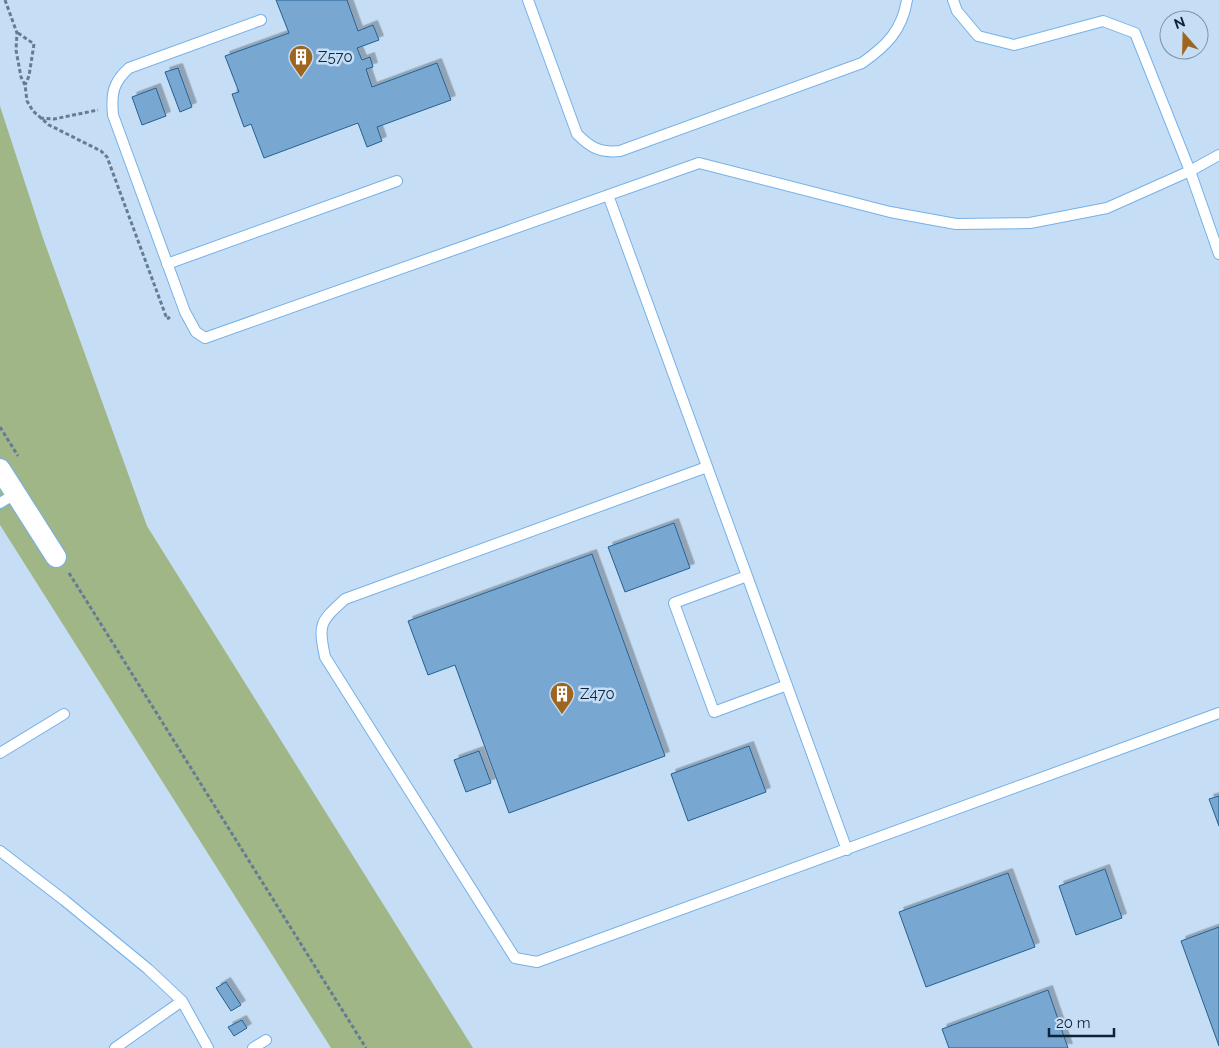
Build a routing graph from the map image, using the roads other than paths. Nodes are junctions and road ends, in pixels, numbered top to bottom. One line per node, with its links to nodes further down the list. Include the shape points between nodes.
1 (528, 0): 2 (lane, via 577,134 596,149 608,152 620,151 862,63 881,50 896,33)
2 (907, 0)
3 (953, 0): 6 (lane, via 957,11 978,36 1014,45 1102,20 1135,33)
4 (261, 20): 10 (lane, via 129,68 120,77 111,96 112,114)
5 (1219, 155): 6 (lane)
6 (1190, 171): 8 (lane, via 1107,208 1030,223 956,224 890,212 699,162); 9 (lane)
7 (397, 181): 10 (lane)
8 (608, 195): 10 (lane, via 205,338 196,332 185,312); 11 (lane)
9 (1219, 254)
10 (167, 264)
11 (707, 467): 15 (lane); 20 (lane, via 345,599 326,616 320,633 325,656 515,958 538,962)
12 (0, 469): 13 (street)
13 (8, 499): 14 (street)
14 (56, 557)
15 (747, 576): 16 (lane); 16 (lane, via 674,602 714,712)
16 (787, 685): 20 (lane)
17 (1219, 713): 20 (lane)
18 (64, 714): 19 (lane)
19 (0, 753)
20 (847, 850)
21 (1, 855): 22 (lane, via 64,900)
22 (182, 1001): 24 (lane); 25 (lane)
23 (266, 1040): 26 (lane)
24 (115, 1048)
25 (208, 1048)
26 (253, 1048)

